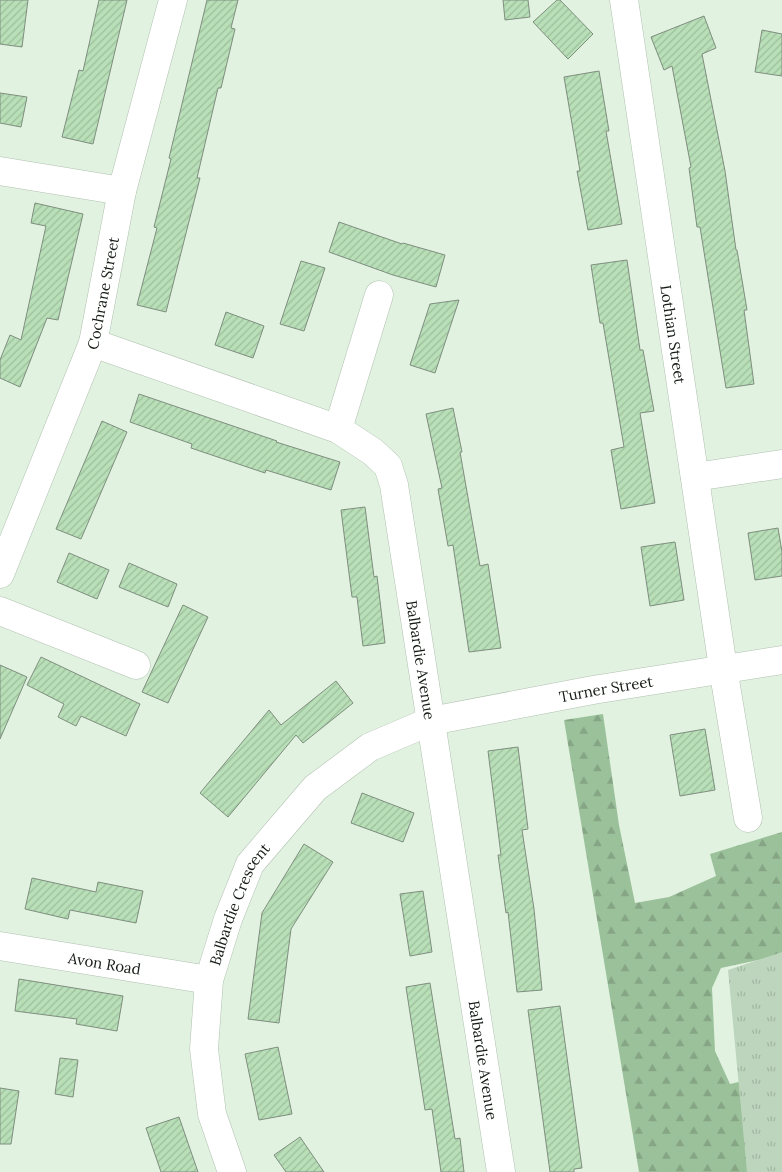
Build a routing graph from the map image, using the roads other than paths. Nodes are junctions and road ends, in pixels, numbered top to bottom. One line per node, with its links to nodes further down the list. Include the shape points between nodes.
1 (173, 0): 4 (street, Cochrane Street)
2 (624, 0): 9 (street, Lothian Street)
3 (0, 172): 4 (street)
4 (122, 191): 6 (street, Cochrane Street)
5 (378, 295): 7 (street)
6 (93, 343): 7 (street, Balbardie Avenue); 10 (street, Cochrane Street)
7 (338, 429): 15 (street, Balbardie Avenue, via 388,466 394,485)
8 (782, 464): 9 (street)
9 (695, 477): 14 (street, Lothian Street)
10 (0, 574)
11 (0, 611): 13 (street)
12 (782, 660): 14 (street, Turner Street)
13 (136, 664)
14 (723, 668): 15 (street, Turner Street); 16 (street, Lothian Street)
15 (431, 722): 18 (street, Balbardie Crescent, via 370,747 308,796 250,864); 20 (street, Balbardie Avenue)
16 (748, 818)
17 (0, 946): 18 (street, Avon Road)
18 (208, 980): 19 (street, Balbardie Crescent, via 204,1049 212,1114)
19 (232, 1172)
20 (501, 1172)

